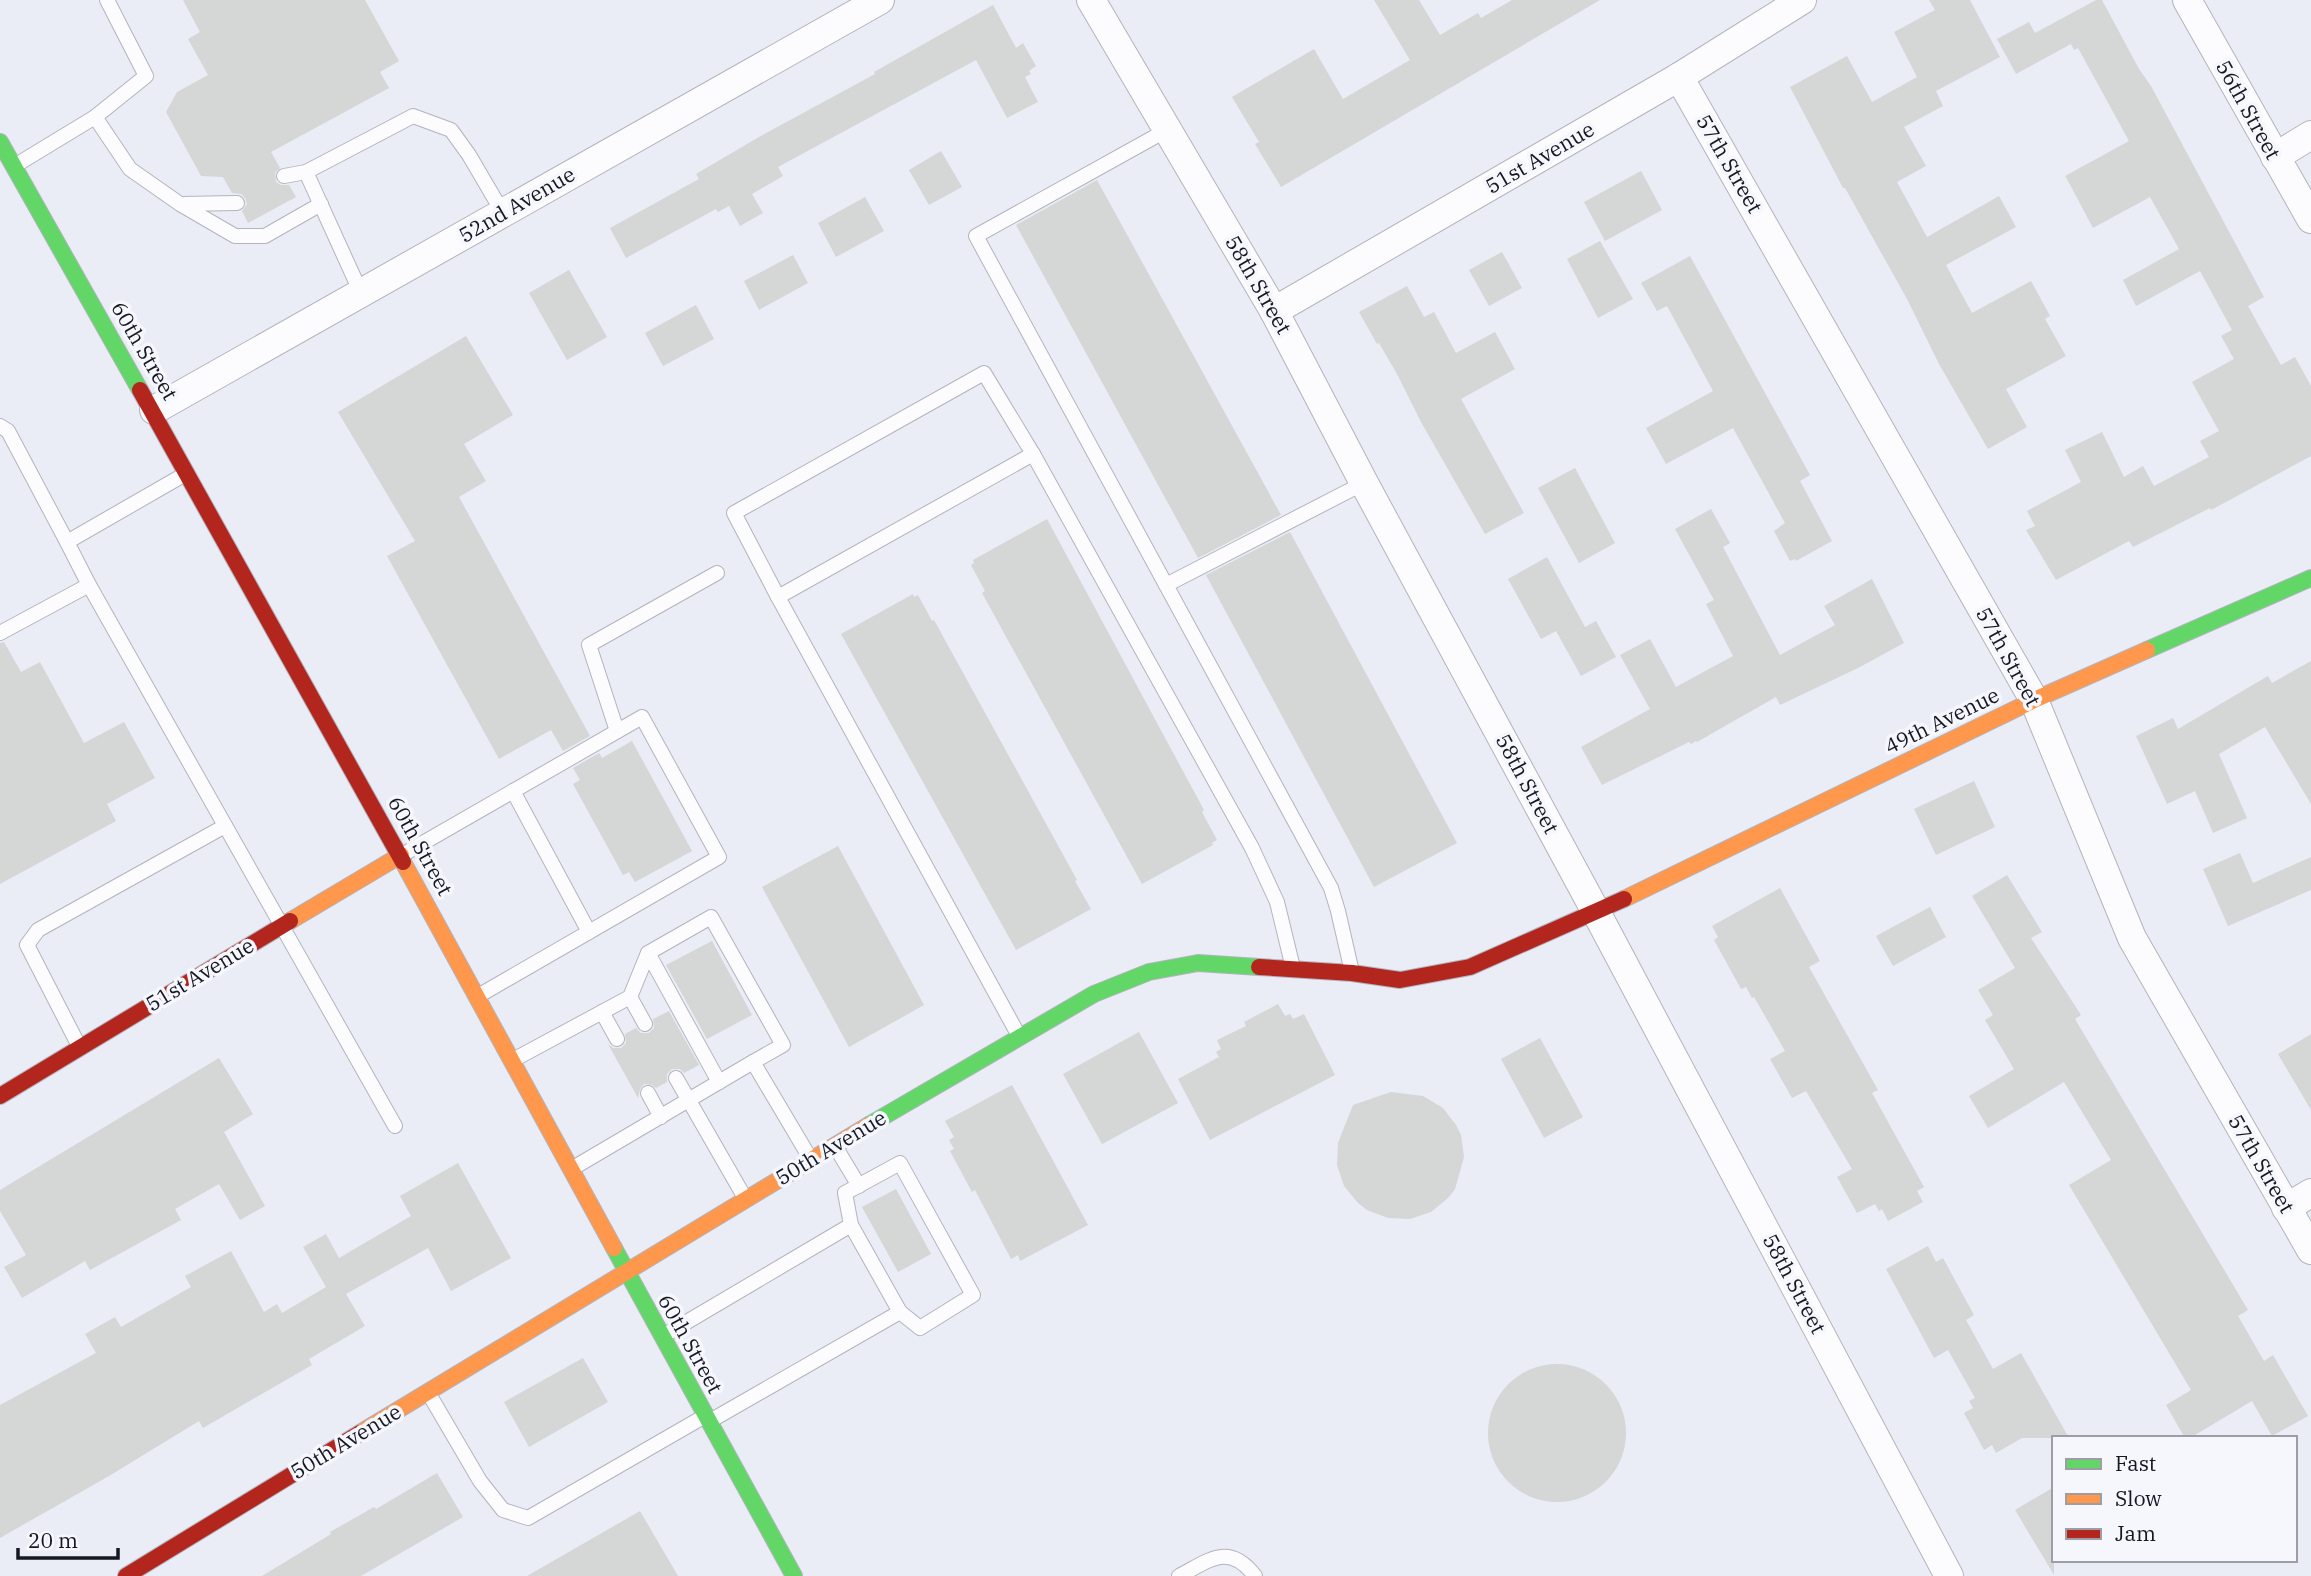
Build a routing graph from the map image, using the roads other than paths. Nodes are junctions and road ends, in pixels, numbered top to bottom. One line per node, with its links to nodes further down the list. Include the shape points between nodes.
1 (107, 0): 7 (lane, via 146,76)
2 (880, 0): 18 (street, 52nd Avenue)
3 (1091, 0): 8 (street, 58th Street)
4 (1802, 0): 6 (street, 51st Avenue)
5 (2187, 0): 11 (street, 56th Street)
6 (1679, 77): 21 (street, 51st Avenue); 34 (street, 57th Street)
7 (95, 117): 12 (lane); 16 (lane, via 130,169)
8 (1167, 130): 21 (street, 58th Street); 31 (lane, via 976,236)
9 (2311, 135): 11 (street)
10 (0, 142): 12 (street, 60th Street)
11 (2275, 157): 19 (street, 56th Street)
12 (7, 171): 22 (street, 60th Street)
13 (306, 172): 14 (lane); 17 (lane); 18 (lane, via 414,116 451,130)
14 (284, 176)
15 (237, 203): 16 (lane)
16 (180, 204): 17 (lane, via 235,236 265,236)
17 (321, 204): 20 (lane)
18 (503, 213): 20 (street, 52nd Avenue)
19 (2311, 219)
20 (361, 293): 22 (street, 52nd Avenue)
21 (1274, 311): 26 (street, 58th Street)
22 (153, 410): 25 (street, 60th Street)
23 (0, 426): 27 (lane, via 8,431)
24 (1033, 454): 32 (lane); 32 (lane, via 984,373 734,513); 43 (lane, via 1252,848 1277,902)
25 (188, 472): 27 (lane); 38 (street, 60th Street)
26 (1364, 483): 31 (lane); 39 (street, 58th Street)
27 (67, 542): 30 (lane)
28 (717, 573): 35 (lane, via 589,645)
29 (2311, 578): 34 (street, 49th Avenue)
30 (89, 584): 33 (lane); 37 (lane)
31 (1166, 585): 44 (lane, via 1331,888)
32 (778, 597): 49 (lane)
33 (0, 633)
34 (2034, 700): 39 (street, 49th Avenue); 67 (street, 57th Street, via 2132,939)
35 (617, 732): 36 (lane); 41 (lane, via 642,717 719,857)
36 (513, 791): 38 (lane); 41 (lane)
37 (225, 826): 40 (lane); 51 (lane, via 38,930 27,945)
38 (401, 855): 40 (street, 51st Avenue); 45 (street, 60th Street)
39 (1596, 912): 44 (street, 50th Avenue, via 1470,967 1400,980); 75 (street, 58th Street)
40 (282, 927): 51 (street, 51st Avenue); 60 (lane)
41 (589, 932): 45 (lane)
42 (648, 953): 46 (lane); 53 (lane, via 711,917 783,1045); 55 (lane)
43 (1293, 969): 44 (street, 50th Avenue); 49 (street, 50th Avenue, via 1198,963 1149,972 1094,994)
44 (1352, 973)
45 (477, 996): 52 (street, 60th Street)
46 (631, 998): 47 (lane); 48 (lane)
47 (602, 1012): 50 (lane); 52 (lane)
48 (645, 1024)
49 (1020, 1037): 61 (street, 50th Avenue)
50 (617, 1039)
51 (80, 1048): 57 (street, 51st Avenue)
52 (513, 1060): 63 (street, 60th Street)
53 (753, 1062): 55 (lane); 62 (lane)
54 (676, 1078): 58 (lane)
55 (719, 1082): 58 (lane)
56 (648, 1093): 59 (lane)
57 (0, 1096)
58 (689, 1101): 59 (lane); 66 (lane)
59 (661, 1117): 63 (lane)
60 (395, 1126)
61 (835, 1144): 62 (street, 50th Avenue); 64 (lane)
62 (811, 1159): 66 (street, 50th Avenue)
63 (571, 1170): 70 (street, 60th Street)
64 (859, 1186): 68 (lane, via 845,1193); 71 (lane, via 900,1163 973,1295 920,1328)
65 (2311, 1193): 67 (street)
66 (746, 1199): 70 (street, 50th Avenue)
67 (2286, 1208): 69 (street, 57th Street)
68 (851, 1225): 71 (lane); 72 (lane)
69 (2311, 1250)
70 (627, 1272): 72 (street, 60th Street); 73 (street, 50th Avenue)
71 (900, 1312): 74 (lane)
72 (662, 1337): 74 (street, 60th Street)
73 (429, 1392): 74 (lane, via 480,1481 503,1510 527,1518); 76 (street, 50th Avenue)
74 (707, 1418): 77 (street, 60th Street)
75 (1942, 1574)
76 (126, 1576)
77 (794, 1576)
78 (1179, 1576): 79 (lane, via 1219,1555 1238,1558)
79 (1255, 1576)

